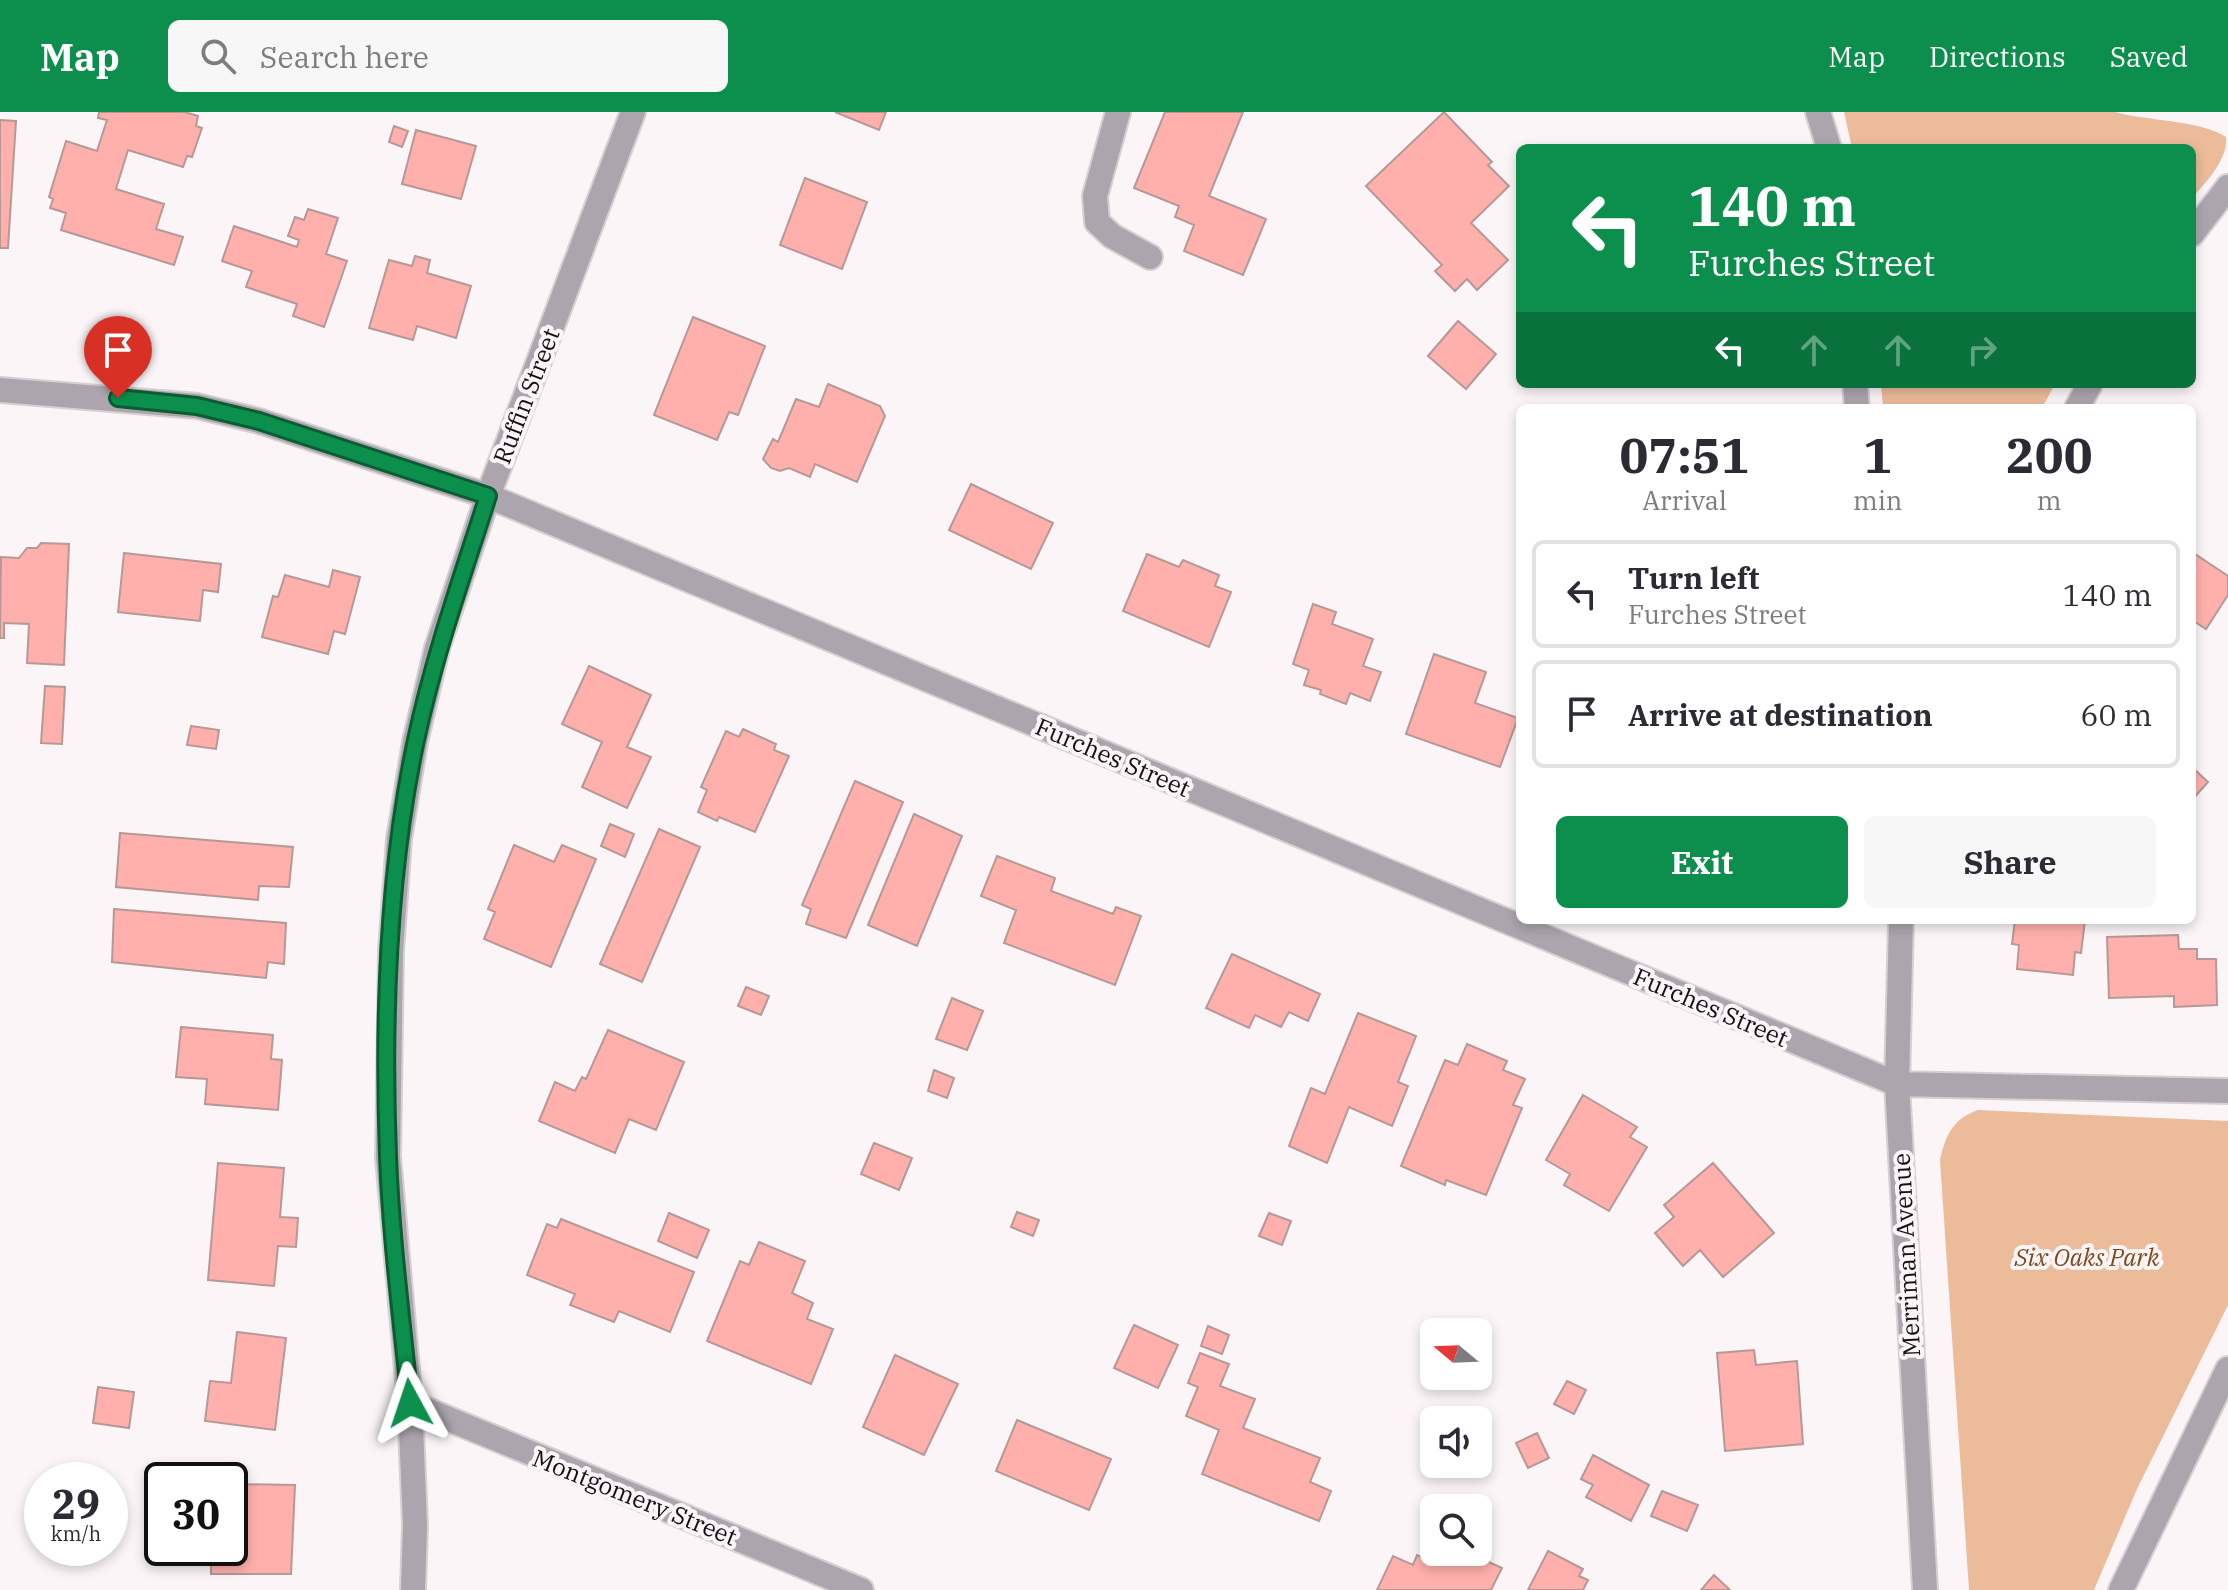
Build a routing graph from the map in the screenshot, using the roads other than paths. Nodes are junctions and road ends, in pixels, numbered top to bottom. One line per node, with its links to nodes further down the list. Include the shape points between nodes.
1 (633, 112): 9 (street, Ruffin Street)
2 (1118, 112): 7 (street, via 1095,196 1097,222)
3 (1818, 112): 4 (street)
4 (1828, 144)
5 (2228, 187): 6 (street)
6 (2196, 229)
7 (1150, 257)
8 (0, 390): 9 (street, Furches Street, via 197,406)
9 (488, 496): 11 (street, Furches Street); 14 (street, Ruffin Street, via 437,648 399,839 391,951 388,1157)
10 (1899, 924): 11 (street, Merriman Avenue)
11 (1897, 1084): 12 (street, Furches Street); 17 (street, Merriman Avenue)
12 (2228, 1091)
13 (2228, 1369): 18 (street)
14 (410, 1403): 15 (street, Ruffin Street); 16 (street, Montgomery Street)
15 (413, 1590)
16 (861, 1590)
17 (1925, 1590)
18 (2121, 1590)

